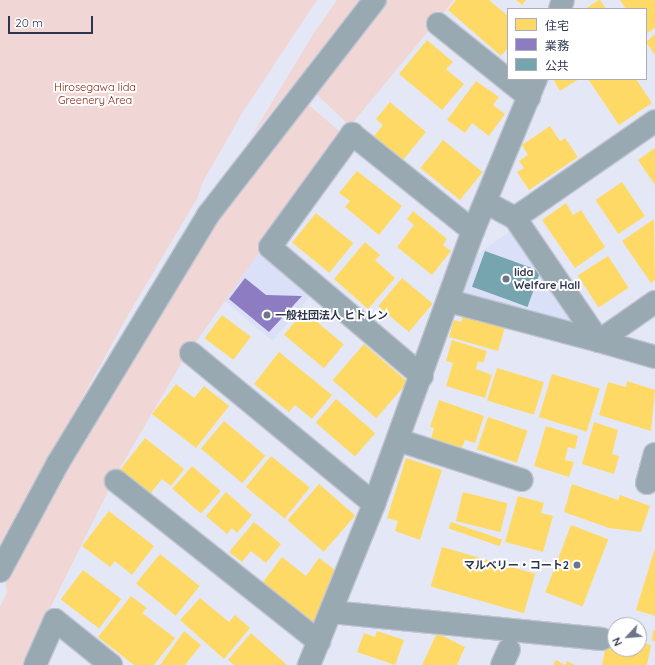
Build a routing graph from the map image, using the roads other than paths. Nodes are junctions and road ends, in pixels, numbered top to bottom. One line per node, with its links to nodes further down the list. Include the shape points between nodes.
1 (375, 0): 22 (street, via 212,209 58,463)
2 (438, 24): 3 (street)
3 (507, 71)
4 (520, 80): 5 (street)
5 (532, 88): 7 (street)
6 (655, 121): 8 (street)
7 (485, 202): 8 (street); 9 (street)
8 (515, 218): 12 (street)
9 (474, 231): 10 (street); 15 (street, via 352,134 270,247)
10 (449, 301): 12 (street); 15 (street)
11 (655, 302): 12 (street)
12 (599, 341): 14 (street)
13 (192, 353): 21 (street)
14 (655, 357)
15 (422, 376): 16 (street)
16 (398, 440): 18 (street); 21 (street)
17 (655, 454): 20 (street)
18 (522, 480)
19 (116, 481): 25 (street)
20 (647, 483)
21 (374, 504): 23 (street)
22 (0, 571)
23 (331, 612): 24 (street); 25 (street)
24 (602, 638)
25 (319, 642): 28 (street)
26 (35, 665): 27 (street, via 55,620)
27 (111, 665)
28 (309, 665)

